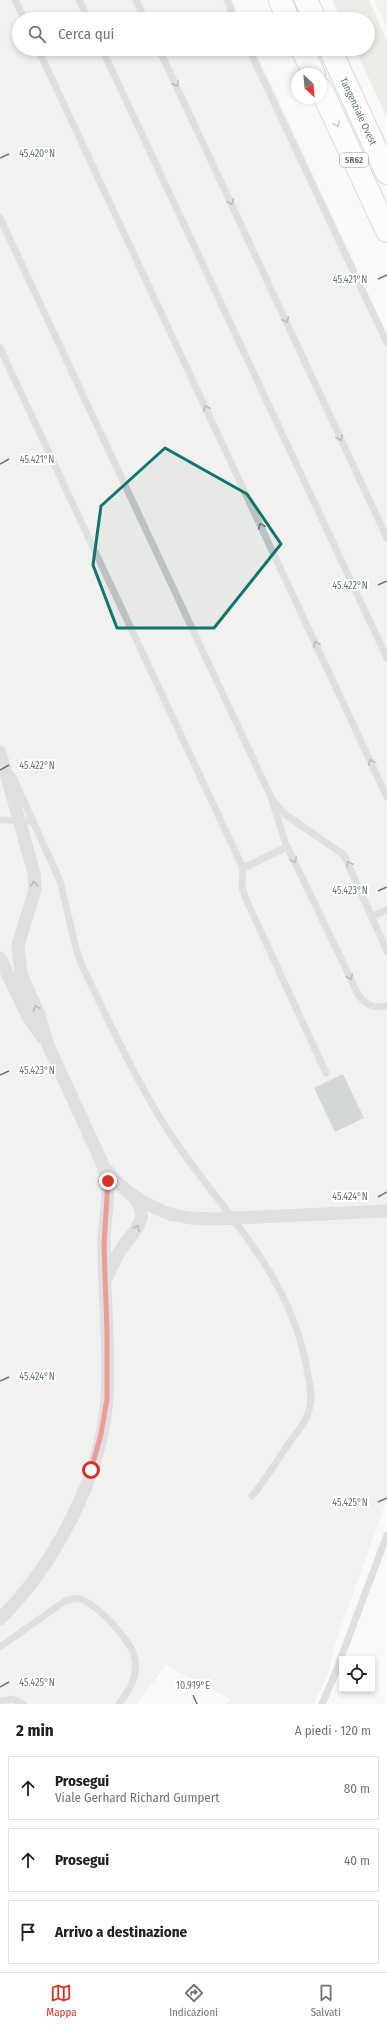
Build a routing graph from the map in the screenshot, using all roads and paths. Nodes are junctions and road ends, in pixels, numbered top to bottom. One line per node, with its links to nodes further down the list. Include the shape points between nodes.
1 (15, 0): 8 (lane)
2 (79, 0): 9 (lane)
3 (136, 0): 10 (lane)
4 (226, 0): 11 (lane)
5 (280, 0): 12 (highway)
6 (306, 0): 13 (highway)
7 (321, 0): 14 (highway)
8 (21, 12)
9 (85, 12)
10 (142, 12)
11 (232, 12)
12 (285, 12)
13 (312, 12)
14 (326, 12)
15 (41, 56): 33 (lane, one-way to 15)
16 (105, 56): 31 (lane)
17 (162, 56): 30 (lane, one-way to 30)
18 (252, 56): 28 (lane)
19 (305, 56): 22 (highway)
20 (333, 56): 25 (highway, Tangenziale Ovest / SR62)
21 (344, 56): 24 (highway, SR62)
22 (311, 68)
23 (327, 102): 27 (highway, SR62, one-way to 27)
24 (387, 167)
25 (387, 173)
26 (0, 218): 34 (lane)
27 (387, 231)
28 (387, 343)
29 (0, 348): 39 (lane)
30 (387, 538)
31 (387, 658)
32 (0, 752): 36 (street); 37 (lane)
33 (387, 797)
34 (270, 798): 38 (lane); 41 (lane, one-way to 34, via 344,855 286,814)
35 (0, 820): 36 (lane)
36 (20, 820): 37 (lane); 45 (street, one-way to 36, via 38,1012 23,979 19,959 21,930 35,890 34,873)
37 (33, 821): 51 (lane, via 60,881 82,966 142,1088 168,1130 256,1248 294,1319 305,1358 310,1405 302,1424)
38 (287, 847): 39 (lane); 44 (lane, one-way to 44, via 359,996 371,1006)
39 (243, 868): 46 (lane, via 244,897)
40 (387, 910): 41 (lane)
41 (372, 916): 42 (lane)
42 (387, 951)
43 (0, 958): 45 (street, via 28,1018)
44 (387, 1006)
45 (48, 1045): 47 (street)
46 (326, 1073)
47 (102, 1163): 48 (street, via 112,1177); 50 (street, via 107,1175 108,1188 104,1245)
48 (131, 1194): 49 (street, bridge, via 157,1209 189,1218); 50 (street, one-way to 48, via 115,1260 140,1224 140,1206)
49 (387, 1211)
50 (105, 1281): 53 (street, via 107,1399 91,1470 64,1534 37,1576)
51 (252, 1496)
52 (387, 1535): 58 (lane)
53 (0, 1619)
54 (0, 1647): 57 (lane, via 65,1601 75,1599 85,1602 124,1636 133,1649 136,1659 135,1676)
55 (0, 1700): 56 (lane, via 13,1699)
56 (23, 1704)
57 (119, 1704)
58 (322, 1704)

